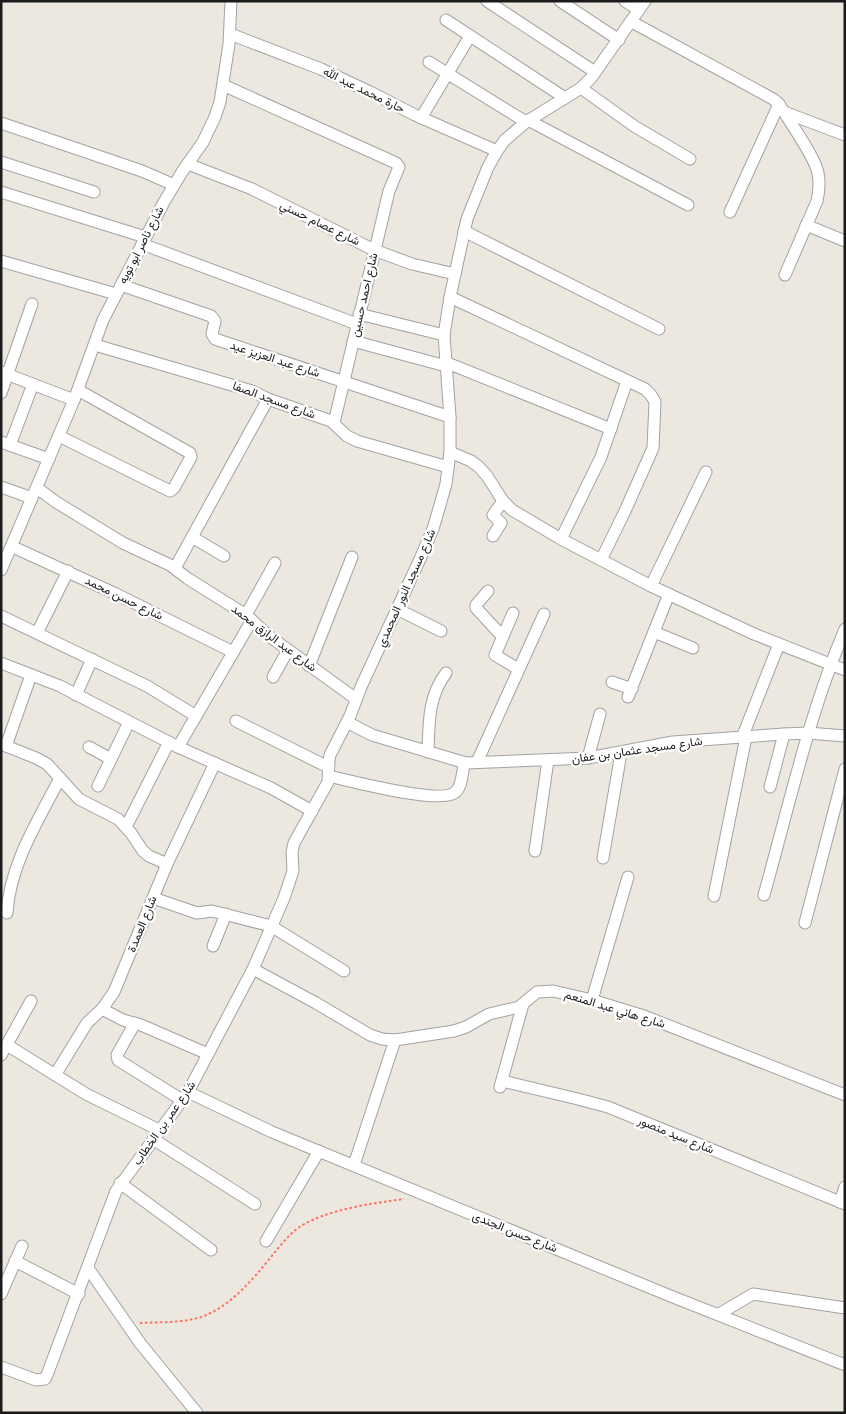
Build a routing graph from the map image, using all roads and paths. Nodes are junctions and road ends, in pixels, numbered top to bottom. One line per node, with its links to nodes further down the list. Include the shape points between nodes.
1 (231, 1): 8 (street, شارع ناصر ابو تويه)
2 (487, 1): 12 (street)
3 (560, 1): 10 (street)
4 (625, 1): 5 (street)
5 (642, 6): 7 (street, شارع مسجد النور المحمدي)
6 (446, 20): 9 (street)
7 (632, 22): 10 (street, شارع مسجد النور المحمدي); 17 (street, via 773,99)
8 (230, 34): 14 (street, شارع ناصر ابو تويه); 18 (street, حارة محمد عبد الله, via 321,69)
9 (470, 36): 13 (street); 16 (street)
10 (619, 40): 12 (street, شارع مسجد النور المحمدي)
11 (429, 62): 13 (street)
12 (595, 72): 15 (street, شارع مسجد النور المحمدي)
13 (448, 73): 18 (street); 19 (street)
14 (223, 85): 25 (street, شارع ناصر ابو تويه, via 210,129); 35 (street, شارع احمد حسين, via 396,163 398,170 389,190)
15 (581, 88): 16 (street, شارع مسجد النور المحمدي); 23 (street, via 634,126)
16 (565, 98): 19 (street, شارع مسجد النور المحمدي)
17 (781, 108): 21 (street); 30 (street); 31 (street, via 818,173 819,191)
18 (421, 118): 22 (street, حارة محمد عبد الله)
19 (527, 121): 22 (street, شارع مسجد النور المحمدي); 29 (street)
20 (1, 123): 26 (street)
21 (845, 135)
22 (497, 151): 32 (street, شارع مسجد النور المحمدي)
23 (690, 159)
24 (1, 162): 28 (street)
25 (188, 164): 26 (street, شارع ناصر ابو تويه); 35 (street, شارع عصام حسني, via 246,186)
26 (174, 185): 33 (street, شارع ناصر ابو تويه)
27 (1, 192): 33 (street)
28 (94, 192)
29 (688, 205)
30 (730, 212)
31 (806, 225): 34 (street); 38 (street)
32 (464, 232): 37 (street, شارع مسجد النور المحمدي); 43 (street)
33 (144, 240): 39 (street, شارع ناصر ابو تويه); 42 (street)
34 (845, 240)
35 (374, 250): 37 (street, شارع عصام حسني); 42 (street, شارع احمد حسين)
36 (1, 261): 39 (street)
37 (454, 274): 40 (street, شارع مسجد النور المحمدي)
38 (784, 275)
39 (118, 289): 46 (street, شارع ناصر ابو تويه); 50 (street, شارع عبد العزيز عيد, via 212,316 215,339)
40 (450, 297): 44 (street, شارع مسجد النور المحمدي); 49 (street)
41 (32, 304): 48 (street)
42 (358, 319): 44 (street); 45 (street, شارع احمد حسين)
43 (659, 329)
44 (444, 335): 47 (street, شارع مسجد النور المحمدي)
45 (353, 341): 47 (street); 50 (street, شارع احمد حسين)
46 (95, 344): 53 (street, شارع ناصر ابو تويه); 54 (street, شارع مسجد الصفا, via 252,391)
47 (445, 364): 55 (street, شارع مسجد النور المحمدي); 57 (street)
48 (4, 373): 51 (street); 52 (street)
49 (627, 381): 57 (street); 73 (street, via 645,389 655,402 653,448)
50 (344, 382): 55 (street, شارع عبد العزيز عيد); 56 (street, شارع احمد حسين)
51 (33, 384): 53 (street); 59 (street)
52 (1, 393)
53 (76, 395): 58 (street, شارع ناصر ابو تويه); 58 (street, via 190,453 190,460 170,491)
54 (268, 399): 56 (street, شارع مسجد الصفا); 68 (street)
55 (450, 417): 60 (street, شارع مسجد النور المحمدي)
56 (334, 423): 62 (street, شارع مسجد الصفا, via 357,441)
57 (611, 429): 69 (street)
58 (60, 436): 61 (street, شارع ناصر ابو تويه)
59 (6, 444): 61 (street)
60 (450, 452): 62 (street, شارع مسجد النور المحمدي); 66 (street, via 479,468)
61 (49, 459): 65 (street, شارع ناصر ابو تويه)
62 (448, 467): 81 (street, شارع مسجد النور المحمدي, via 433,529)
63 (706, 472): 78 (street)
64 (1, 487): 65 (street, شارع عبد الرازق محمد)
65 (34, 493): 70 (street, شارع ناصر ابو تويه); 75 (street, شارع عبد الرازق محمد)
66 (503, 501): 67 (street, via 493,515 501,523); 69 (street)
67 (493, 536)
68 (192, 537): 71 (street); 75 (street)
69 (561, 540): 73 (street)
70 (13, 547): 76 (street, شارع ناصر ابو تويه); 77 (street, شارع حسن محمد)
71 (224, 556)
72 (352, 557): 98 (street)
73 (601, 560): 78 (street)
74 (275, 563): 85 (street)
75 (175, 568): 85 (street, شارع عبد الرازق محمد)
76 (1, 570)
77 (68, 572): 89 (street); 94 (street, شارع حسن محمد)
78 (651, 586): 80 (street)
79 (488, 591): 90 (street, via 476,608)
80 (669, 594): 88 (street); 91 (street)
81 (397, 610): 87 (street); 106 (street, شارع مسجد النور المحمدي)
82 (513, 613): 90 (street)
83 (544, 614): 99 (street)
84 (1, 616): 89 (street)
85 (249, 617): 93 (street, شارع عبد الرازق محمد); 94 (street)
86 (845, 629): 97 (street)
87 (441, 631)
88 (654, 632): 92 (street); 104 (street, via 630,693)
89 (37, 633): 95 (street)
90 (502, 636): 99 (street, via 495,654)
91 (779, 644): 97 (street); 115 (street)
92 (693, 648)
93 (288, 650): 98 (street, شارع عبد الرازق محمد); 103 (street)
94 (234, 652): 108 (street)
95 (92, 659): 105 (street); 108 (street, via 147,686)
96 (1, 663): 102 (street)
97 (830, 664): 100 (street); 113 (street)
98 (309, 666): 106 (street, شارع عبد الرازق محمد)
99 (518, 668): 125 (street)
100 (845, 670)
101 (446, 673): 119 (street, via 431,702)
102 (32, 675): 105 (street); 116 (street)
103 (273, 677)
104 (612, 682)
105 (76, 695): 110 (street)
106 (356, 699): 111 (street, شارع مسجد النور المحمدي)
107 (600, 714): 121 (street)
108 (196, 716): 117 (street)
109 (236, 721): 127 (street)
110 (129, 722): 117 (street); 122 (street)
111 (346, 722): 119 (street, شارع مسجد عثمان بن عفان, via 372,735); 127 (street, شارع مسجد النور المحمدي, via 330,755)
112 (784, 734): 113 (street, شارع مسجد عثمان بن عفان); 115 (street, شارع مسجد عثمان بن عفان); 130 (street)
113 (808, 734): 114 (street, شارع مسجد عثمان بن عفان); 137 (street)
114 (845, 736)
115 (744, 738): 120 (street, شارع مسجد عثمان بن عفان, via 673,742); 138 (street)
116 (4, 745): 128 (street, via 47,764)
117 (173, 745): 124 (street); 132 (street)
118 (89, 747): 122 (street)
119 (428, 752): 125 (street, شارع مسجد عثمان بن عفان)
120 (621, 753): 121 (street, شارع مسجد عثمان بن عفان); 134 (street)
121 (588, 758): 123 (street, شارع مسجد عثمان بن عفان)
122 (111, 759): 129 (street)
123 (548, 760): 125 (street, شارع مسجد عثمان بن عفان); 133 (street)
124 (215, 763): 131 (street); 135 (street, شارع العمدة)
125 (471, 763): 127 (street, via 464,765 458,790 440,796 370,786)
126 (845, 768): 142 (street)
127 (329, 772): 131 (street, شارع مسجد النور المحمدي, via 328,782)
128 (60, 778): 132 (street, via 79,799 118,819); 140 (street, via 16,867)
129 (98, 786)
130 (770, 787)
131 (312, 811): 143 (street, شارع مسجد النور المحمدي, via 294,843 293,871)
132 (126, 827): 135 (street, via 146,854)
133 (535, 851)
134 (603, 858)
135 (167, 864): 139 (street, شارع العمدة)
136 (628, 877): 147 (street)
137 (764, 895)
138 (714, 896)
139 (153, 898): 141 (street, via 197,913); 150 (street, شارع العمدة, via 116,988)
140 (7, 913)
141 (226, 914): 143 (street); 144 (street)
142 (805, 922)
143 (271, 926): 145 (street, شارع عمر بن الخطاب); 146 (street)
144 (213, 946)
145 (253, 968): 152 (street, شارع هاني عبد المنعم, via 370,1035); 154 (street, شارع عمر بن الخطاب)
146 (344, 971)
147 (592, 1000): 149 (street, شارع هاني عبد المنعم, via 553,991 537,992); 156 (street, شارع هاني عبد المنعم, via 644,1016)
148 (31, 1001): 153 (street)
149 (523, 1004): 152 (street, شارع هاني عبد المنعم, via 515,1009 489,1014 454,1031); 164 (street, شارع سيد منصور, via 500,1084 578,1098 615,1110)
150 (102, 1009): 151 (street); 155 (street, شارع العمدة, via 87,1023)
151 (135, 1023): 154 (street); 157 (street, شارع حسن الجندى, via 117,1055 118,1060)
152 (395, 1040): 160 (street)
153 (4, 1050): 155 (street)
154 (208, 1054): 157 (street, شارع عمر بن الخطاب)
155 (55, 1076): 158 (street)
156 (845, 1095)
157 (185, 1096): 158 (street, شارع عمر بن الخطاب); 159 (street, شارع حسن الجندى)
158 (156, 1135): 161 (street, شارع عمر بن الخطاب); 165 (street)
159 (319, 1151): 160 (street, شارع حسن الجندى); 166 (street)
160 (354, 1165): 163 (street, شارع حسن الجندى)
161 (120, 1183): 168 (street); 170 (street, شارع عمر بن الخطاب)
162 (845, 1187): 164 (street)
163 (429, 1196): 174 (street, شارع حسن الجندى); 175 (path, via 321,1216 287,1238 260,1270 216,1311 183,1321)
164 (842, 1203)
165 (255, 1204)
166 (266, 1241)
167 (22, 1246): 169 (street)
168 (211, 1250)
169 (15, 1262): 171 (street); 172 (street)
170 (88, 1268): 172 (street, شارع عمر بن الخطاب); 175 (street)
171 (1, 1294)
172 (79, 1294): 177 (street, شارع عمر بن الخطاب, via 45,1379 36,1380)
173 (845, 1308): 174 (street, via 753,1294)
174 (718, 1314): 176 (street, شارع حسن الجندى)
175 (127, 1324): 178 (street)
176 (845, 1365)
177 (1, 1367)
178 (197, 1413)

